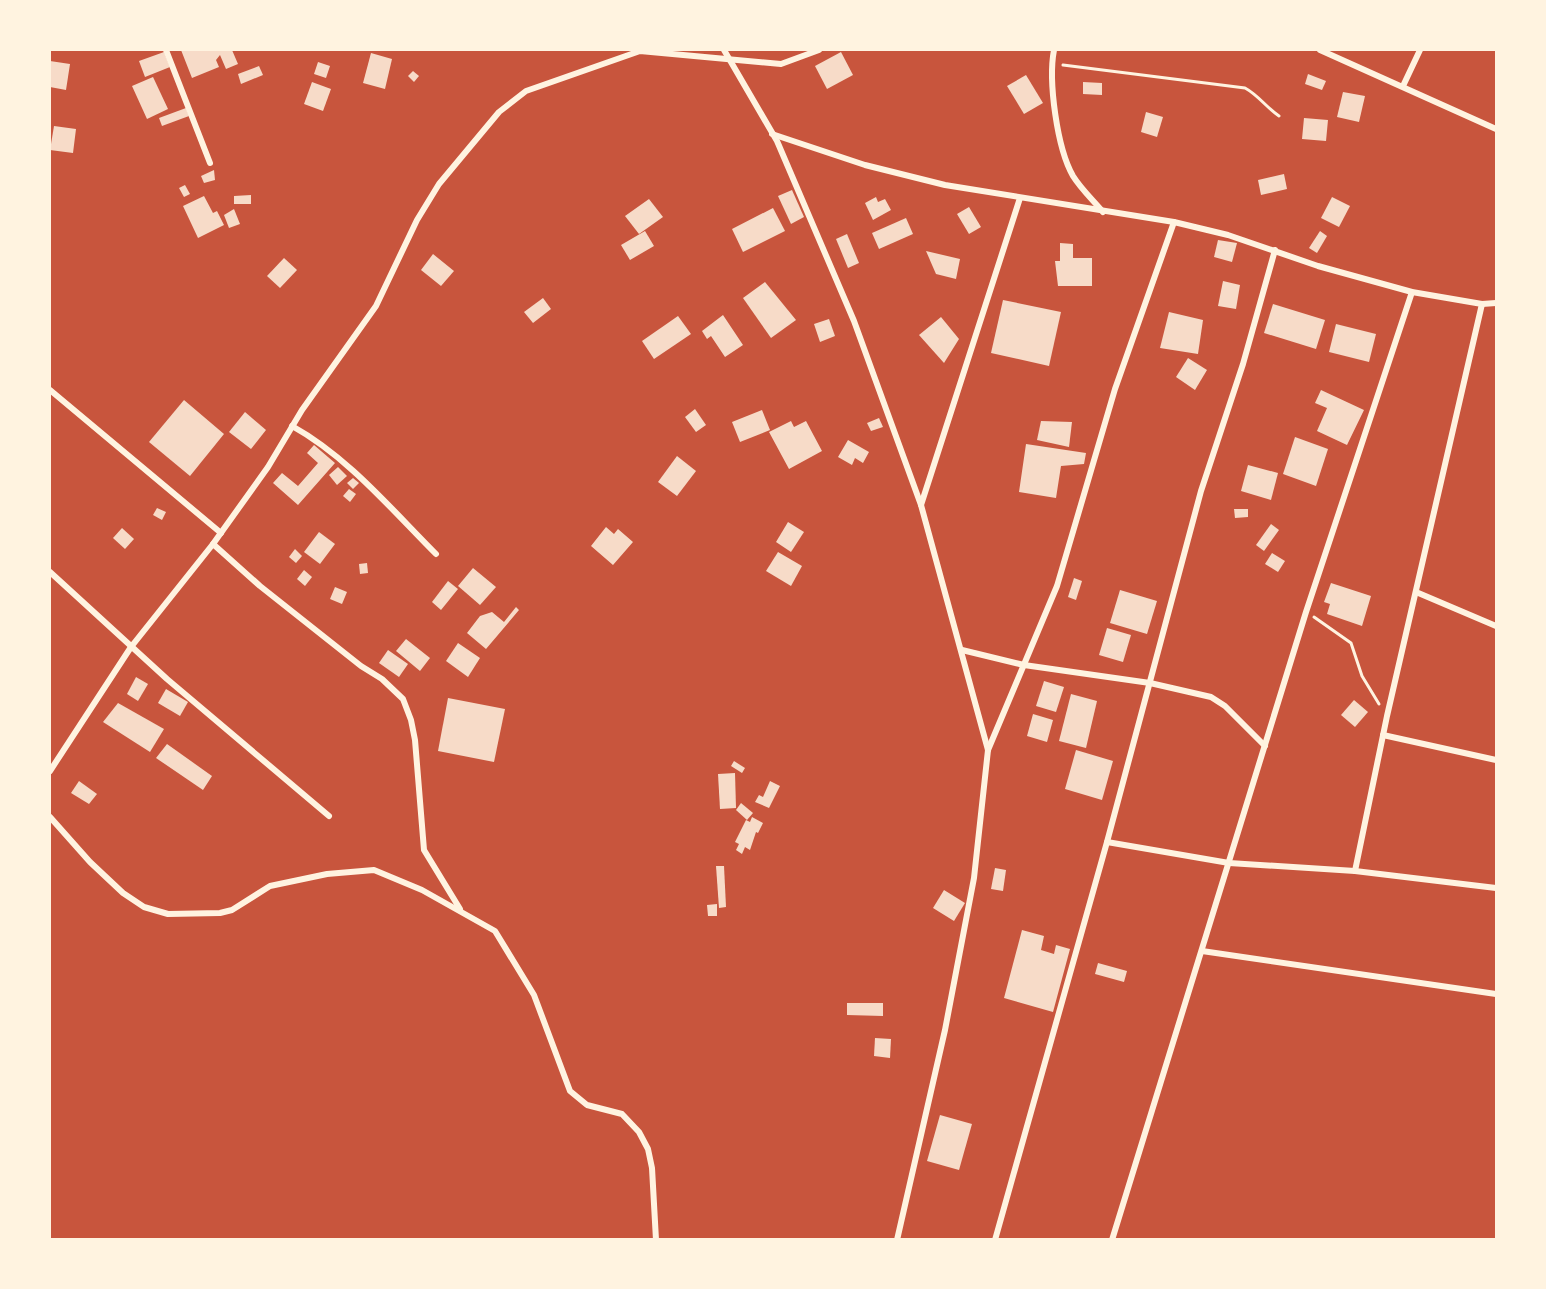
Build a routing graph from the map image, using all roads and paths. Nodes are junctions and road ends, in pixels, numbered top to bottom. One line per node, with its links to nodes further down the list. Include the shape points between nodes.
1 (166, 50): 14 (street)
2 (637, 50): 8 (street); 23 (street, via 526,91 499,112 439,184 417,220 376,306)
3 (724, 50): 8 (street)
4 (819, 50): 8 (street, via 781,64)
5 (1054, 50): 9 (street)
6 (1320, 50): 10 (street)
7 (1420, 50): 10 (street)
8 (729, 58): 13 (street)
9 (1051, 63): 11 (path, via 1245,88); 16 (street, via 1065,159)
10 (1403, 86): 12 (street)
11 (1279, 116)
12 (1497, 129)
13 (772, 134): 15 (street, via 877,168); 24 (street, via 854,321)
14 (210, 163)
15 (1020, 198): 16 (street); 24 (street)
16 (1103, 212): 17 (street)
17 (1174, 222): 18 (street); 34 (street, via 1115,389 1057,586)
18 (1275, 250): 19 (street); 35 (street, via 1201,491)
19 (1412, 292): 21 (street); 30 (street)
20 (1497, 303): 21 (street)
21 (1482, 304): 29 (street)
22 (50, 390): 25 (street)
23 (292, 426): 25 (street); 27 (street, via 344,463)
24 (921, 505): 33 (street)
25 (221, 533): 26 (street)
26 (213, 544): 32 (street); 48 (street, via 403,699 415,740 424,850)
27 (436, 554)
28 (50, 572): 32 (street)
29 (1416, 592): 31 (street); 36 (street)
30 (1306, 612): 36 (path, via 1351,643 1362,676); 38 (street)
31 (1497, 626)
32 (132, 647): 41 (street); 42 (street)
33 (962, 650): 34 (street); 39 (street)
34 (1024, 664): 35 (street); 39 (street)
35 (1150, 683): 38 (street, via 1211,697); 44 (street)
36 (1387, 716): 37 (street)
37 (1383, 735): 40 (street); 46 (street)
38 (1265, 746): 45 (street)
39 (988, 750): 52 (street, via 974,878 941,1051)
40 (1497, 760)
41 (50, 771)
42 (329, 816)
43 (50, 817): 48 (street, via 123,893 144,907 168,914 220,913 232,910 270,886 362,870 387,874)
44 (1107, 842): 45 (street); 53 (street)
45 (1229, 863): 46 (street); 49 (street)
46 (1355, 871): 47 (street)
47 (1497, 888)
48 (461, 910): 51 (street, via 495,931 502,940 534,995 570,1091 587,1105 622,1114 639,1132 652,1168)
49 (1202, 951): 50 (street); 54 (street)
50 (1497, 994)
51 (656, 1239)
52 (897, 1239)
53 (995, 1239)
54 (1112, 1239)

